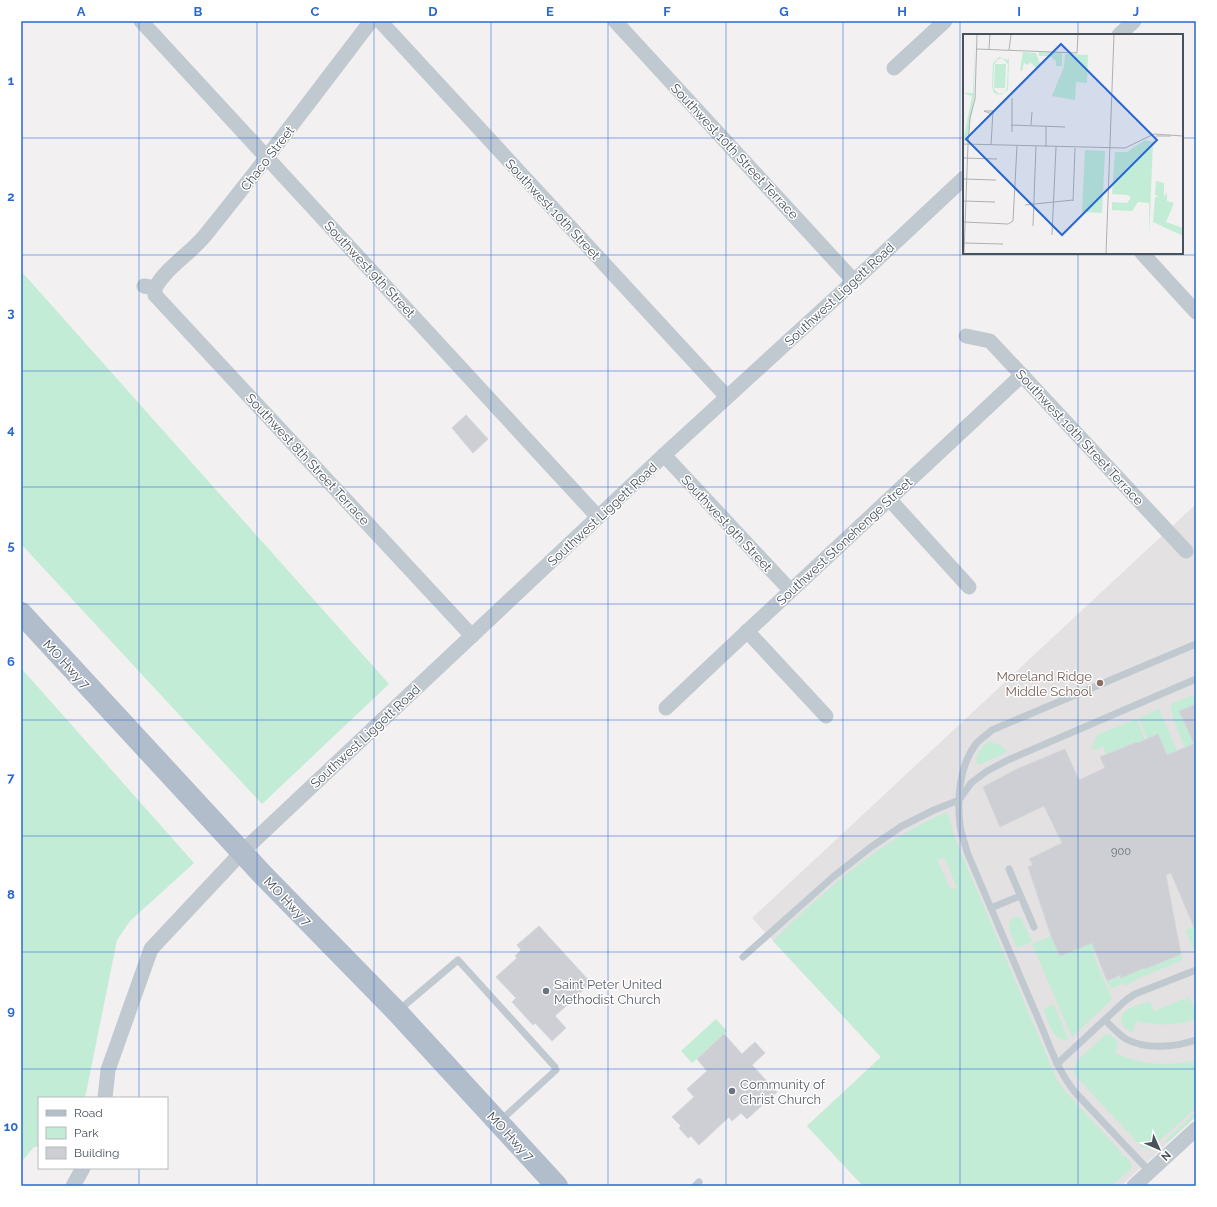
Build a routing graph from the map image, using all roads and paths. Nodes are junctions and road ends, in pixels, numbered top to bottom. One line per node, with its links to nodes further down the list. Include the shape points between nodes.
1 (142, 21): 9 (street, Southwest 9th Street)
2 (371, 21): 9 (street, Chaco Street)
3 (380, 21): 17 (street, Southwest 10th Street)
4 (615, 21): 12 (street, Southwest 10th Street Terrace)
5 (945, 21): 8 (street)
6 (1134, 21): 7 (street)
7 (1120, 34)
8 (894, 68)
9 (268, 158): 13 (street, Chaco Street, via 202,240); 20 (street, Southwest 9th Street)
10 (963, 179): 12 (street, Southwest Liggett Road)
11 (1143, 254): 14 (street)
12 (854, 281): 17 (street, Southwest Liggett Road)
13 (149, 287): 26 (street, Southwest 8th Street Terrace)
14 (1196, 312)
15 (966, 336): 16 (street, Southwest 10th Street Terrace, via 990,342)
16 (1022, 375): 19 (street, Southwest Stonehenge Street); 21 (street, Southwest 10th Street Terrace)
17 (727, 397): 18 (street, Southwest Liggett Road)
18 (664, 455): 20 (street, Southwest Liggett Road); 23 (street, Southwest 9th Street)
19 (890, 500): 22 (street); 23 (street, Southwest Stonehenge Street)
20 (598, 517): 26 (street, Southwest Liggett Road)
21 (1186, 551)
22 (969, 587)
23 (790, 590): 25 (street, Southwest Stonehenge Street)
24 (21, 613): 32 (main road, MO Hwy 7)
25 (747, 631): 29 (street, Southwest Stonehenge Street); 30 (street)
26 (472, 636): 32 (street, Southwest Liggett Road)
27 (1196, 644): 31 (lane, via 992,730 976,744 967,759 960,782)
28 (1196, 679): 31 (lane, via 1008,760 971,783)
29 (666, 708)
30 (826, 716)
31 (959, 800): 35 (lane, via 960,826 967,852); 37 (lane, via 902,826 871,847 833,877)
32 (242, 852): 39 (main road, MO Hwy 7); 43 (street, Southwest Liggett Road, via 151,949 108,1070)
33 (1009, 869): 34 (lane)
34 (1020, 896): 35 (lane); 36 (lane)
35 (991, 908): 42 (lane)
36 (1034, 927)
37 (743, 957)
38 (1196, 970): 40 (lane, via 1136,994)
39 (397, 1012): 44 (main road, MO Hwy 7); 44 (lane, via 458,960 556,1070)
40 (1105, 1020): 41 (lane, via 1126,1039 1139,1044 1162,1046); 42 (lane)
41 (1196, 1040)
42 (1057, 1064): 47 (lane, via 1064,1079 1074,1091)
43 (105, 1097)
44 (498, 1123): 49 (main road, MO Hwy 7)
45 (1196, 1129): 47 (street)
46 (82, 1169): 48 (street)
47 (1150, 1172): 50 (street)
48 (73, 1186)
49 (557, 1186)
50 (1134, 1186)

